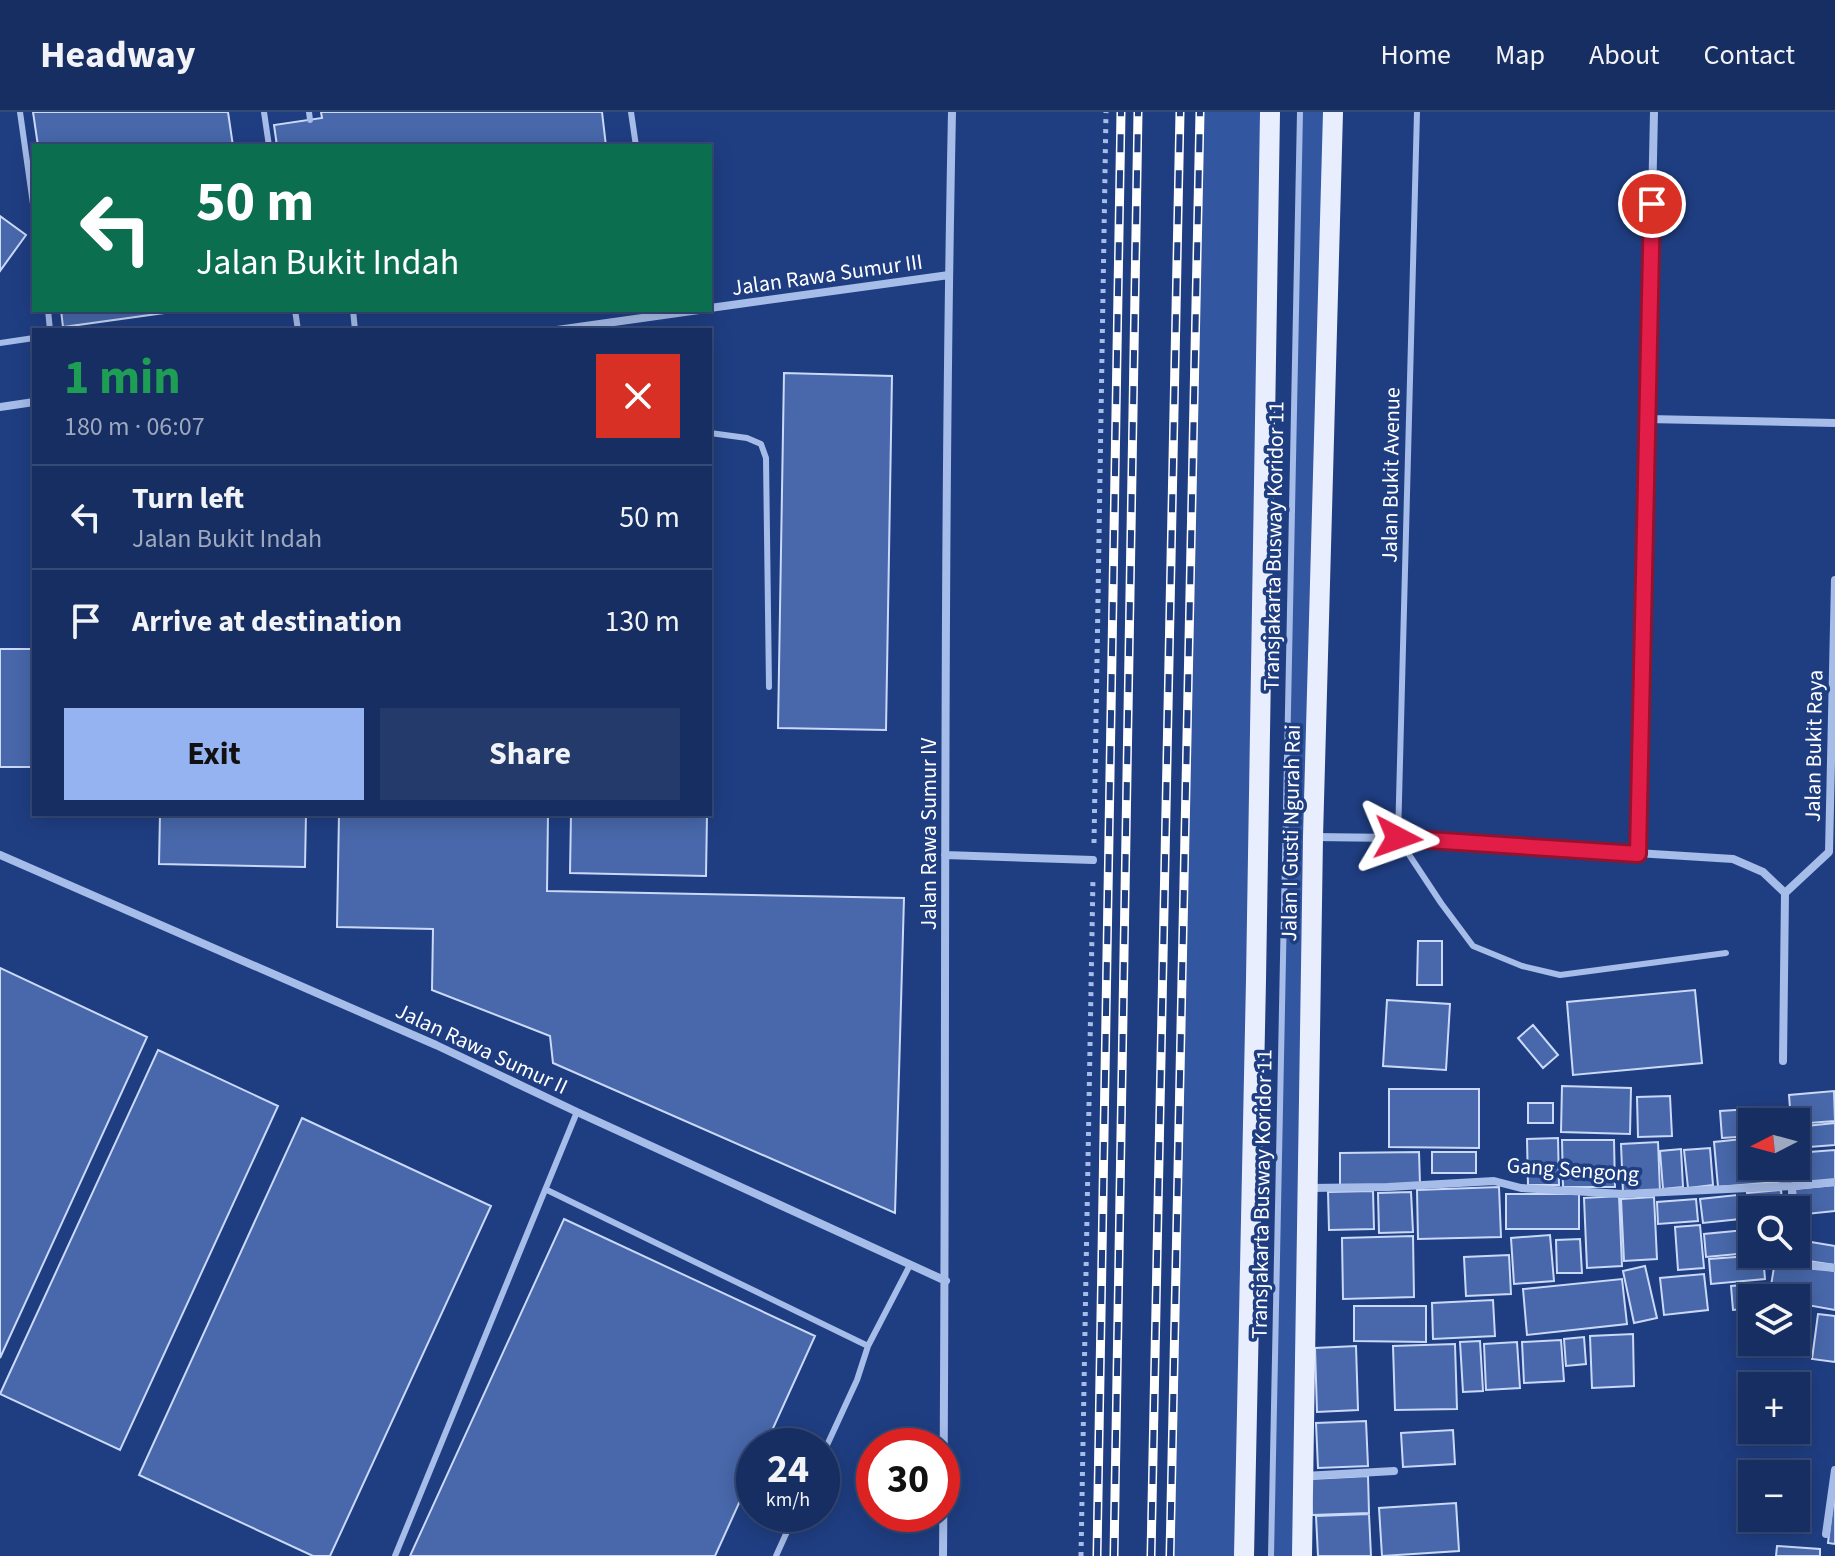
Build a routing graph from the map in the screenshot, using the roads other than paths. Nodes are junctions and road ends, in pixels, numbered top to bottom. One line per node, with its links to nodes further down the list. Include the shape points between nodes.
1 (20, 112): 12 (lane)
2 (264, 112): 10 (lane)
3 (631, 112): 11 (lane)
4 (952, 112): 13 (street, Jalan Rawa Sumur IV)
5 (1270, 112): 57 (main road, Jalan I Gusti Ngurah Rai)
6 (1300, 112): 58 (lane, Transjakarta Busway Koridor 11)
7 (1333, 112): 27 (main road, Jalan I Gusti Ngurah Rai)
8 (1417, 112): 28 (lane, Jalan Bukit Avenue)
9 (1654, 112): 22 (street)
10 (269, 144)
11 (636, 144)
12 (32, 197)
13 (949, 275): 14 (street, Jalan Rawa Sumur III); 32 (street, Jalan Rawa Sumur IV)
14 (712, 308)
15 (688, 312): 16 (street)
16 (610, 326): 17 (street)
17 (584, 328)
18 (32, 338): 19 (lane)
19 (0, 343)
20 (32, 402): 21 (street)
21 (0, 407)
22 (1648, 419): 23 (street); 30 (street)
23 (1835, 423)
24 (712, 433): 26 (lane, via 761,444 766,458)
25 (1835, 580): 29 (street, Jalan Bukit Raya)
26 (769, 687)
27 (1313, 837): 28 (street); 40 (main road, Jalan I Gusti Ngurah Rai)
28 (1398, 838): 30 (street); 35 (lane, via 1473,946 1522,966 1560,975)
29 (1832, 852): 34 (street, Jalan Bukit Raya)
30 (1638, 854): 34 (street, via 1733,859 1763,872)
31 (0, 855): 37 (street, Jalan Rawa Sumur II)
32 (945, 855): 33 (street); 46 (street, Jalan Rawa Sumur IV)
33 (1093, 860)
34 (1785, 893): 36 (street)
35 (1726, 953)
36 (1783, 1061)
37 (577, 1112): 41 (lane); 43 (street, Jalan Rawa Sumur II)
38 (1835, 1182): 39 (street, Gang Sengong)
39 (1792, 1186): 40 (street, Gang Sengong, via 1623,1194 1521,1188 1494,1181); 42 (street)
40 (1308, 1188): 51 (main road, Jalan I Gusti Ngurah Rai)
41 (547, 1190): 47 (lane); 54 (lane)
42 (1792, 1196)
43 (910, 1265): 46 (street, Jalan Rawa Sumur II); 47 (lane)
44 (1810, 1266): 45 (street)
45 (1835, 1268)
46 (946, 1281): 56 (street, Jalan Rawa Sumur IV)
47 (868, 1346): 48 (lane)
48 (835, 1428)
49 (1835, 1470): 53 (street)
50 (1394, 1471): 51 (street)
51 (1303, 1476): 59 (main road, Jalan I Gusti Ngurah Rai)
52 (787, 1532): 55 (lane)
53 (1826, 1534)
54 (395, 1556)
55 (776, 1556)
56 (943, 1556)
57 (1244, 1556)
58 (1271, 1556)
59 (1302, 1556)

